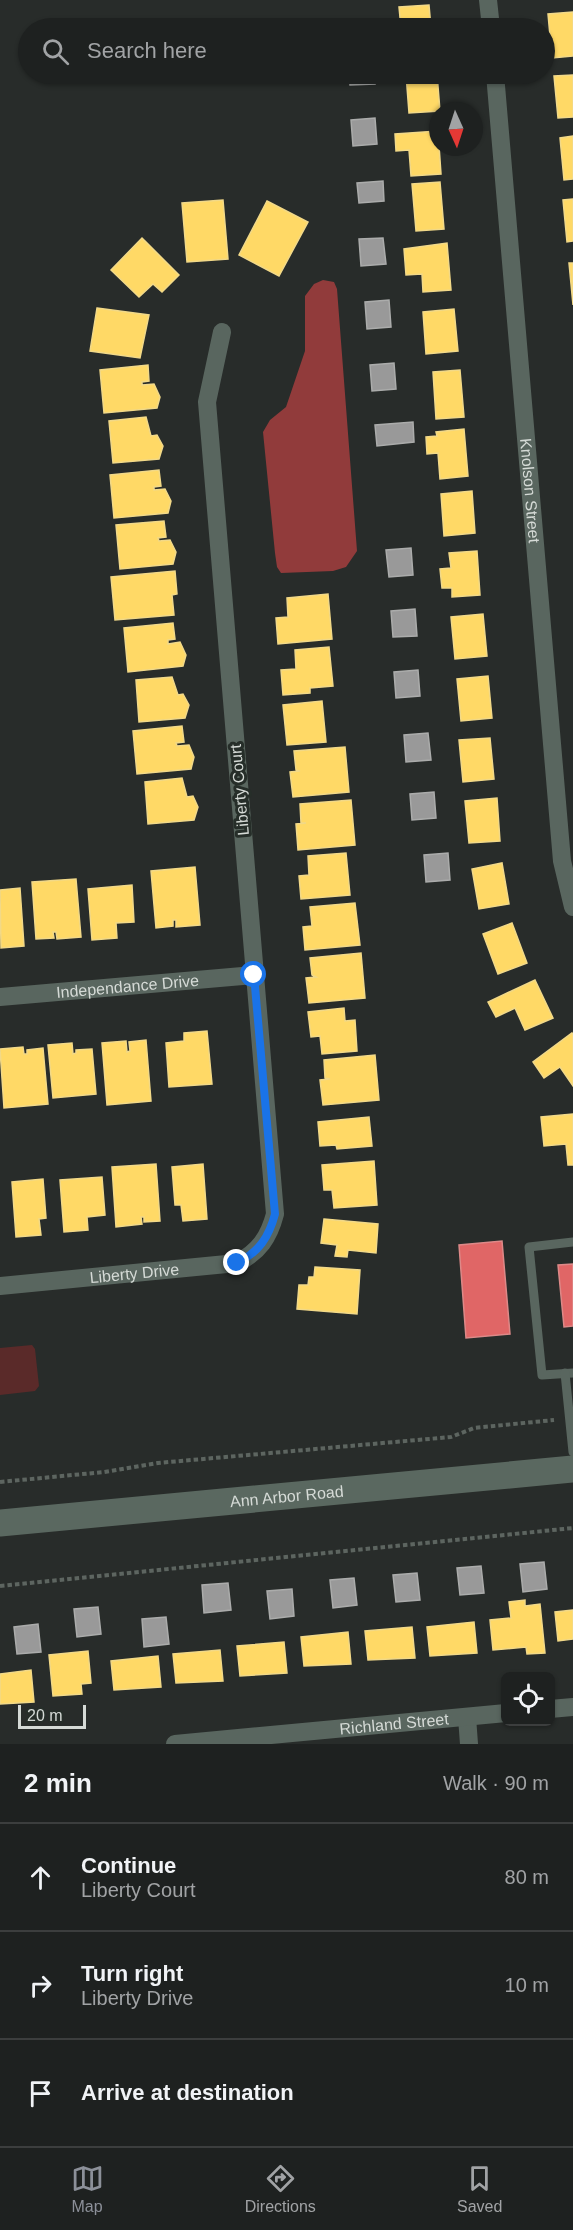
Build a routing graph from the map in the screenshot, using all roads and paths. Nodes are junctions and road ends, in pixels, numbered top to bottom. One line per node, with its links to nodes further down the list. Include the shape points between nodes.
1 (488, 0): 2 (street)
2 (490, 18)
3 (496, 84): 5 (street, Knolson Street, via 562,861)
4 (222, 332): 6 (street, Liberty Court, via 207,402)
5 (573, 907)
6 (254, 975): 7 (street, Independance Drive); 9 (street, Liberty Court, via 275,1214)
7 (0, 997)
8 (573, 1242): 11 (lane, via 529,1246 542,1375)
9 (261, 1245): 10 (street, Liberty Drive, via 252,1255 220,1267)
10 (0, 1286)
11 (569, 1373): 12 (lane)
12 (570, 1419): 13 (lane); 15 (path, via 474,1428 451,1437 158,1463)
13 (573, 1452)
14 (573, 1469): 16 (main road, Ann Arbor Road)
15 (0, 1482)
16 (0, 1524)
17 (573, 1528): 18 (path)
18 (0, 1586)
19 (573, 1707): 20 (street)
20 (555, 1709)
21 (501, 1714): 22 (street, Richland Street)
22 (467, 1717): 23 (street, Richland Street); 24 (street)
23 (175, 1744)
24 (469, 1744)

